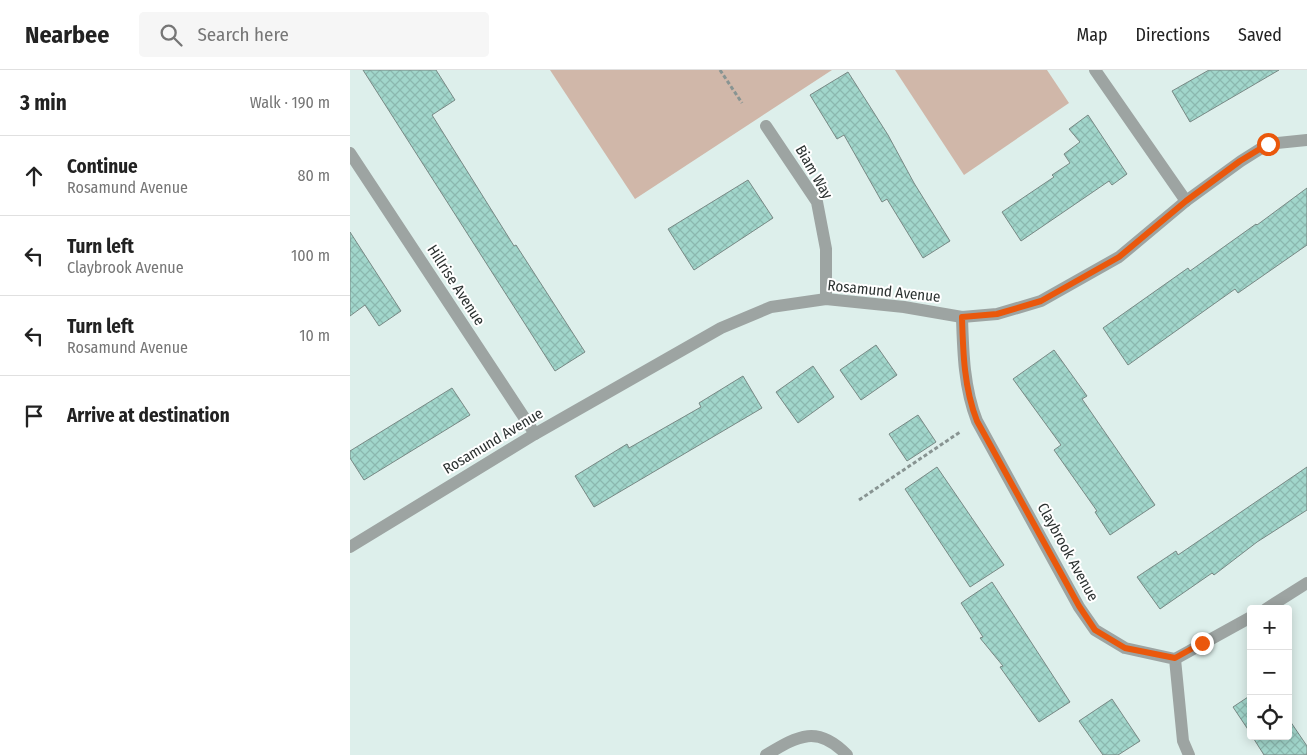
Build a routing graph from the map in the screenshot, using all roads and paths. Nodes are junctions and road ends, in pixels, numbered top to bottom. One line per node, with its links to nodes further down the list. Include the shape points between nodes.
1 (720, 70): 3 (path)
2 (1095, 70): 7 (street)
3 (742, 103)
4 (766, 126): 8 (street, Biam Way, via 816,202 826,248)
5 (1307, 140): 7 (street, Rosamund Avenue, via 1268,144)
6 (350, 154): 11 (street, Hillrise Avenue)
7 (1186, 201): 9 (street, Rosamund Avenue, via 1119,257 1041,301 997,314)
8 (826, 299): 9 (street, Rosamund Avenue); 11 (street, Rosamund Avenue, via 772,307 721,328)
9 (962, 317): 10 (street, Claybrook Avenue, via 969,402)
10 (977, 421): 12 (path); 17 (street, Claybrook Avenue, via 1095,630 1125,648)
11 (535, 434): 13 (street, Rosamund Avenue)
12 (859, 500)
13 (350, 547)
14 (1307, 583): 15 (street)
15 (1272, 605)
16 (1247, 619): 17 (street)
17 (1175, 658): 20 (street, via 1183,741)
18 (766, 755): 19 (street, via 808,735 835,743)
19 (847, 755)
20 (1189, 755)

